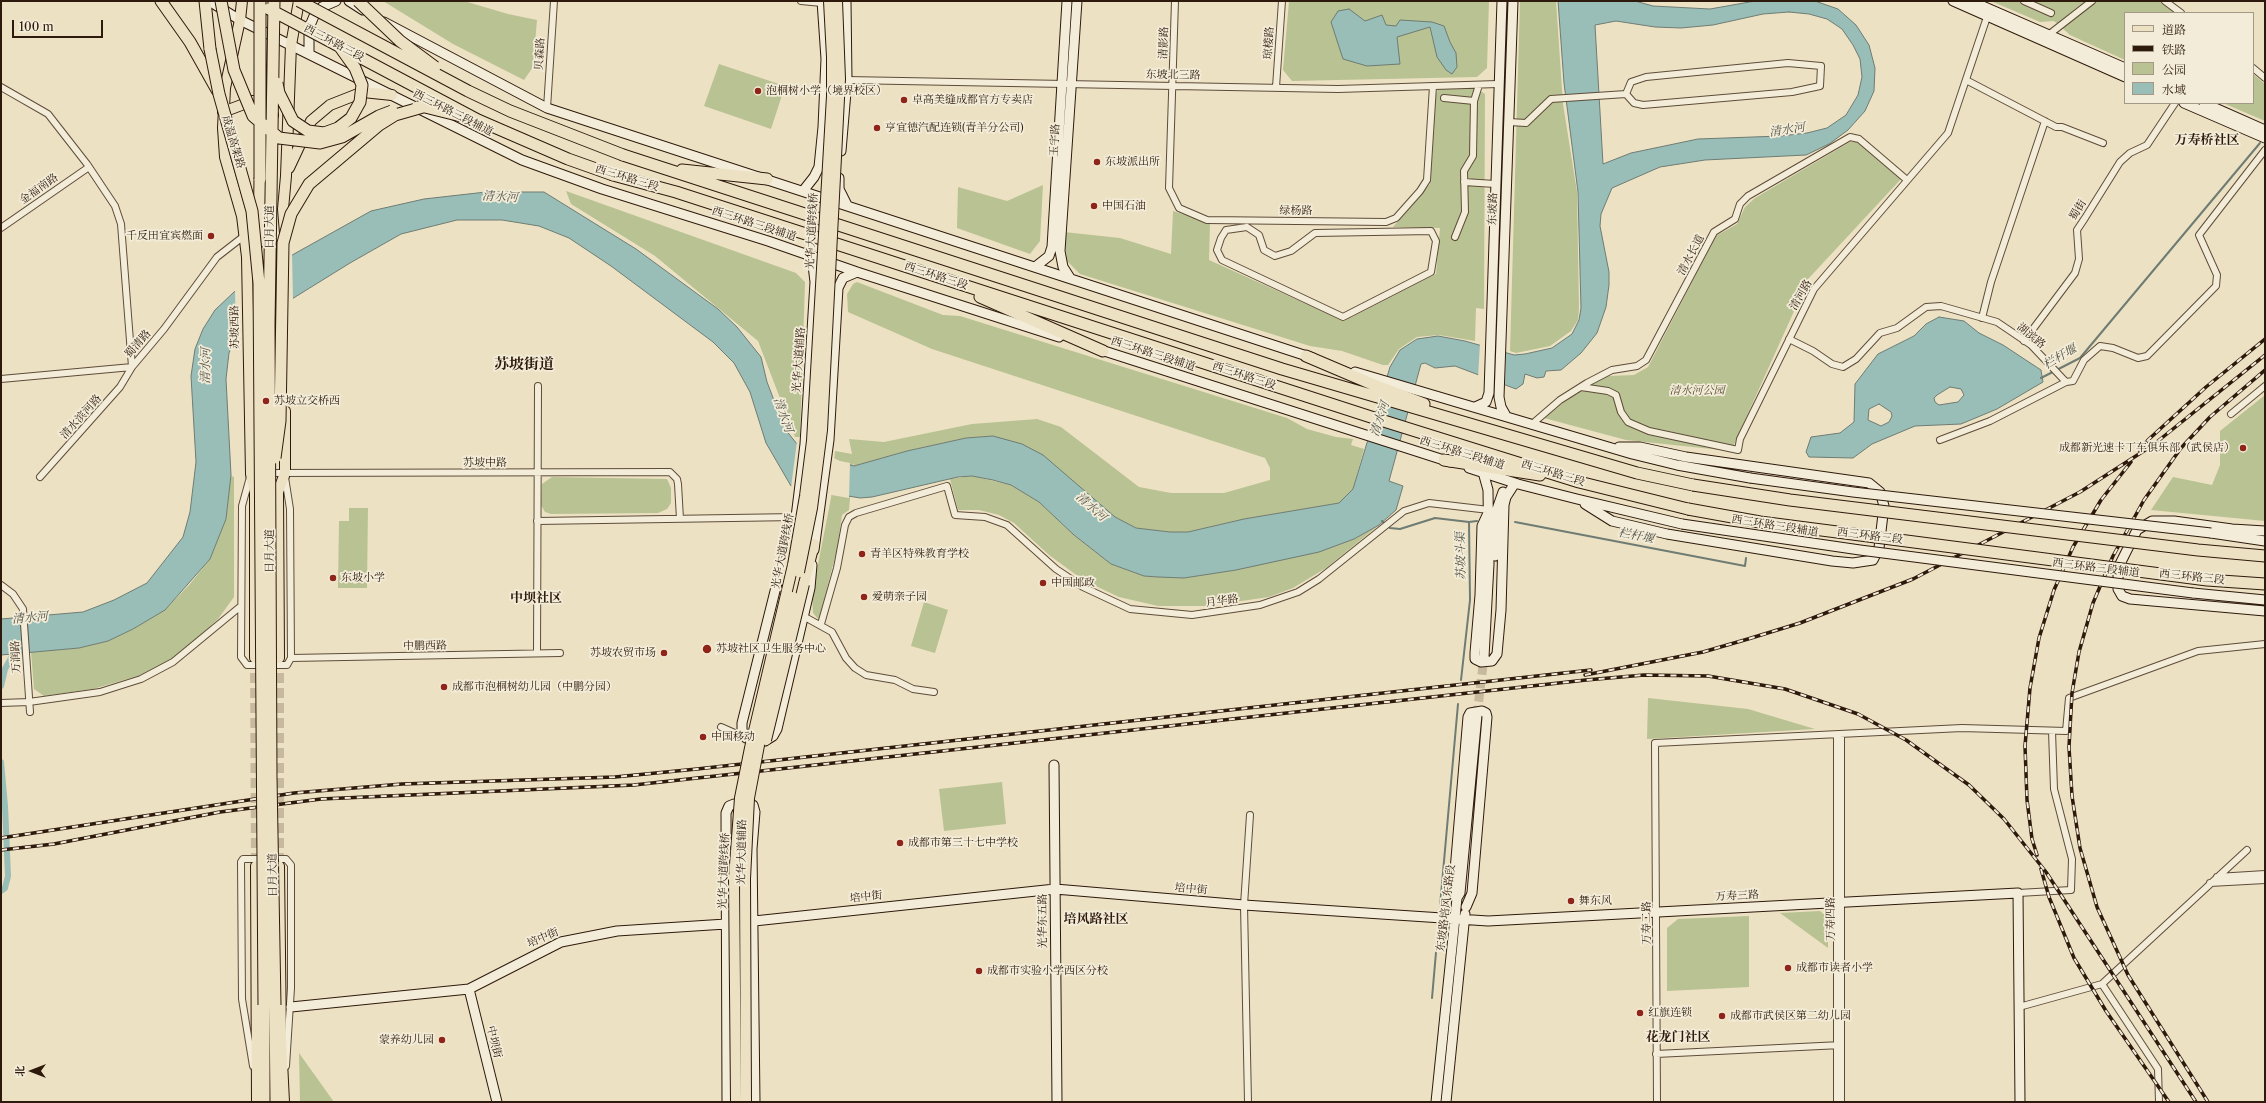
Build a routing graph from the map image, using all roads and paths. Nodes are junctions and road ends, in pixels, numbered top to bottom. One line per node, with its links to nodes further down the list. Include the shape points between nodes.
1 (161, 1): 52 (highway, via 190,42)
2 (205, 1): 52 (highway, 成温高架路, bridge, via 210,49)
3 (209, 1): 32 (main road, 西三环路三段辅道)
4 (221, 1): 60 (highway, bridge, via 234,70 253,116 279,138 320,143 342,137 379,116 400,108)
5 (242, 1): 32 (main road, 苏坡西路)
6 (255, 1): 28 (highway, 西三环路三段, bridge)
7 (260, 1): 93 (highway, bridge)
8 (299, 1): 34 (main road); 51 (highway, 西三环路三段, bridge)
9 (336, 1): 36 (main road, via 322,8 314,16 309,28)
10 (349, 1): 61 (main road, via 394,28)
11 (358, 1): 51 (highway, bridge, via 400,41)
12 (554, 1): 61 (street, 贝森路)
13 (801, 1): 27 (street)
14 (837, 1): 156 (main road, 光华大道跨线桥, bridge, via 840,80 822,430 810,515)
15 (846, 1): 42 (main road)
16 (1067, 1): 44 (main road, 玉宇路)
17 (1077, 1): 44 (main road, 玉宇路)
18 (1175, 1): 46 (street, 清影路)
19 (1282, 1): 50 (street, 琼楼路)
20 (1502, 1): 45 (main road, 东坡路)
21 (1513, 1): 65 (main road, 东坡路)
22 (1953, 1): 30 (main road)
23 (1973, 1): 30 (main road)
24 (2024, 1): 31 (street)
25 (2092, 1): 33 (street)
26 (2165, 1): 29 (street)
27 (824, 2): 72 (main road, via 826,59); 158 (main road, 光华大道跨线桥, bridge, via 832,57 832,96 812,441 793,565 750,748 740,798)
28 (272, 5): 35 (highway, 西三环路三段, bridge); 37 (highway, 日月大道, bridge)
29 (2180, 12)
30 (1989, 13): 33 (main road); 43 (street, 清河路)
31 (2051, 13)
32 (240, 20): 34 (main road, 西三环路三段辅道); 62 (main road, 苏坡西路, via 232,52)
33 (2046, 38): 38 (main road); 40 (main road)
34 (291, 45): 36 (main road, 西三环路三段辅道); 74 (main road)
35 (338, 45): 37 (highway, bridge, via 355,68 362,85 360,102 351,118 338,128 324,133 308,131 293,121 279,93); 63 (highway, 西三环路三段, bridge)
36 (309, 53): 54 (main road, 西三环路三段辅道)
37 (274, 65): 123 (highway, 日月大道, bridge, via 270,180)
38 (2124, 68)
39 (2254, 69): 41 (street)
40 (2124, 77)
41 (2265, 78)
42 (847, 80): 44 (street, 东坡北三路); 73 (main road)
43 (1966, 80): 64 (street); 76 (street, 清河路, via 1948,134)
44 (1066, 83): 46 (street, 东坡北三路); 87 (main road, 玉宇路, via 1052,247); 88 (main road, 玉宇路)
45 (1498, 84): 47 (street, 东坡北三路); 78 (main road, 东坡路)
46 (1172, 85): 50 (street, 东坡北三路); 81 (street, 绿杨路, via 1169,188 1179,208 1207,220)
47 (1479, 85): 48 (street, 东坡北三路); 56 (street)
48 (1433, 86): 50 (street, 东坡北三路, via 1338,89); 81 (street, 绿杨路, via 1427,180 1396,218 1386,222)
49 (1, 87): 70 (street, via 48,114)
50 (1276, 87)
51 (468, 91): 71 (highway, 西三环路三段, bridge, via 510,111)
52 (219, 94): 93 (highway, 成温高架路, bridge, via 252,211)
53 (1626, 94): 53 (street, via 1631,82 1646,77 1788,63 1822,66 1820,86 1792,92 1643,105 1634,103); 65 (street, via 1550,99 1526,123)
54 (392, 95): 74 (main road, via 363,92 330,105 311,121); 86 (main road, 西三环路三段辅道, via 522,160 602,189)
55 (1444, 98): 56 (street)
56 (1474, 101): 77 (street, via 1473,156 1464,171)
57 (2174, 104): 96 (street, 蜀街, via 2147,145 2130,153 2120,162 2084,218 2078,230 2079,259 2075,273)
58 (2186, 104): 67 (main road)
59 (2206, 104): 66 (main road)
60 (423, 107): 63 (highway, bridge); 123 (highway, bridge, via 395,115 379,125 309,184 291,214 283,243 280,421)
61 (547, 108): 75 (main road)
62 (223, 112): 74 (main road, via 252,101 266,102 276,121); 84 (main road, 苏坡西路, via 225,157 242,216)
63 (478, 120): 90 (highway, 西三环路三段, bridge, via 568,160 676,192)
64 (2045, 121): 68 (street); 94 (street, via 1991,282)
65 (1509, 122): 106 (main road, 东坡路)
66 (2265, 130)
67 (2265, 138)
68 (2103, 143)
69 (2265, 150): 101 (street, via 2199,235 2216,275 2216,286 2213,291 2147,356 2138,358 2113,348 2100,346 2084,360 2072,382)
70 (89, 167): 82 (street, 金福南路); 99 (street, via 115,206 122,224)
71 (659, 167): 75 (highway); 105 (highway, 西三环路三段, via 1282,369)
72 (819, 167): 73 (main road); 79 (main road)
73 (839, 174): 80 (main road, via 839,189)
74 (286, 176): 117 (main road, via 283,209 286,253)
75 (767, 179): 79 (main road)
76 (1907, 180): 95 (street, 清河路, via 1814,289); 103 (street, 清水长道, via 1859,139 1850,138 1748,196 1740,204 1734,219 1714,232 1646,360 1638,366 1612,370)
77 (1464, 182): 78 (street); 85 (street, via 1465,212)
78 (1495, 184): 107 (main road, 东坡路)
79 (803, 191): 80 (main road)
80 (847, 205): 89 (main road)
81 (1225, 221): 83 (street)
82 (1, 228)
83 (1226, 230): 83 (street, via 1247,228 1259,234 1264,250 1274,256 1291,251 1315,233 1431,231 1436,241 1431,272 1343,317 1222,260 1217,250)
84 (244, 236): 99 (street, 蜀清路, via 217,257 164,329); 119 (main road, 苏坡西路)
85 (1455, 238)
86 (806, 253): 91 (main road, 西三环路三段辅道); 126 (main road, 光华大道辅路, via 813,265 815,282 805,444)
87 (1049, 256): 88 (main road); 89 (main road)
88 (1061, 261): 92 (main road)
89 (1035, 267): 92 (main road)
90 (919, 271): 97 (highway); 121 (highway, 西三环路三段)
91 (858, 272): 97 (main road, 西三环路三段辅道); 132 (main road, via 843,278 838,288 828,454)
92 (1070, 278): 98 (main road)
93 (259, 283): 185 (highway, 日月大道, bridge)
94 (1982, 318): 95 (street, 湖滨路, via 1941,306 1926,308 1897,328 1880,333 1856,359 1843,367 1832,364); 96 (street, 湖滨路, via 1997,322)
95 (1789, 339): 103 (street, 清河路, via 1740,439 1738,450 1649,431 1628,422 1621,412 1616,395)
96 (2024, 341): 101 (street, 湖滨路)
97 (1103, 351): 115 (main road, 西三环路三段辅道)
98 (1306, 356): 105 (highway)
99 (132, 367): 100 (street, 蜀清路); 120 (street, 清水滨河路, via 120,387)
100 (1, 379)
101 (2066, 382): 113 (street, via 1990,421)
102 (538, 386): 118 (street)
103 (1581, 386): 112 (street, 清水长道)
104 (2265, 386): 110 (street)
105 (1379, 388): 108 (highway, 西三环路三段); 108 (main road)
106 (1499, 391): 107 (main road); 111 (main road, 东坡路, via 1501,407)
107 (1489, 393): 109 (main road, via 1486,402)
108 (1414, 399): 109 (main road); 133 (highway, 西三环路三段, bridge, via 1461,421 1637,473 1693,485 1806,502)
109 (1475, 407): 111 (main road)
110 (2231, 414)
111 (1506, 416): 112 (main road)
112 (1531, 425): 114 (main road)
113 (1940, 440)
114 (1603, 446): 124 (main road, via 1640,447 1686,457 1869,483 1880,492 1884,506 1879,548 1873,560 1853,563 1761,550 1667,534 1612,521); 130 (main road, bridge, via 1677,465 1750,478)
115 (1444, 460): 116 (main road, 西三环路三段辅道); 121 (highway)
116 (1484, 472): 122 (main road, 西三环路三段辅道); 125 (main road)
117 (285, 473): 118 (street, 苏坡中路); 119 (street, 苏坡中路); 145 (main road, via 278,492); 146 (street, via 290,509)
118 (538, 473): 127 (street, 苏坡中路, via 670,472 677,479); 128 (street)
119 (251, 474): 137 (street, via 242,506); 144 (main road, 苏坡西路, via 255,493)
120 (40, 477)
121 (1579, 482): 134 (highway, 西三环路三段, bridge, via 1688,509 1776,524 2207,580)
122 (1515, 485): 124 (main road, 西三环路三段辅道); 125 (main road, via 1503,492 1496,512 1495,598 1487,657); 125 (main road, via 1506,497 1504,505 1497,654 1492,661 1481,662 1475,659 1475,653 1482,526)
123 (270, 494): 186 (highway, 日月大道, bridge)
124 (1577, 499): 136 (main road, 西三环路三段辅道, bridge, via 1682,524 1860,550)
125 (1489, 510): 140 (street, 月华路, via 1429,503 1404,511 1319,579 1298,592 1260,605 1192,615 1130,609 1083,586 1056,569 1007,525 985,517 955,515 947,486 856,513 849,518 845,525 837,568)
126 (796, 517): 127 (street); 131 (main road, 光华大道辅路)
127 (680, 518): 128 (street)
128 (537, 521): 142 (street)
129 (2265, 531): 138 (main road, via 2152,521 2137,530 2118,568 2118,589 2122,596 2130,599)
130 (2265, 540)
131 (792, 541): 154 (main road, 光华大道辅路, via 778,579 742,723); 158 (main road, bridge, via 741,755 737,782)
132 (814, 544): 139 (main road, via 810,588); 156 (main road, bridge, via 771,725)
133 (2265, 556)
134 (2265, 584)
135 (1, 585): 148 (street, 万润路, via 12,594 23,609)
136 (2265, 600)
137 (241, 606): 146 (street, via 243,662 247,665 287,665); 148 (street, via 173,662 141,679 100,692)
138 (2265, 611)
139 (803, 616): 140 (street); 154 (main road, via 777,729 773,736 765,740)
140 (821, 624): 147 (street, via 832,632 854,668 866,675 895,680 913,689)
141 (2265, 644): 152 (street, via 2198,651 2069,698 2066,731)
142 (536, 653): 143 (street, 中鹏西路); 146 (street, 中鹏西路)
143 (560, 653)
144 (255, 658)
145 (279, 658)
146 (291, 658)
147 (934, 692)
148 (29, 702): 149 (street); 150 (street, 万润路)
149 (1, 703)
150 (30, 712)
151 (721, 727): 154 (street)
152 (2052, 731): 153 (street, via 1962,728); 167 (street, via 2054,789 2072,859 2071,890)
153 (1839, 735): 169 (street, 万寿四路); 172 (street, 万寿二路, via 1655,743)
154 (746, 738)
155 (1054, 765): 166 (main road, 光华东五路)
156 (749, 798): 190 (main road, 光华大道跨线桥, bridge, via 745,879)
157 (1250, 815): 170 (street)
158 (737, 837): 189 (main road, 光华大道跨线桥, bridge, via 734,878)
159 (2247, 850): 163 (street)
160 (256, 866): 182 (main road)
161 (279, 866): 183 (main road)
162 (2265, 874): 163 (street)
163 (2217, 877): 165 (street)
164 (2265, 880): 165 (street)
165 (2210, 883): 176 (street)
166 (1055, 889): 170 (main road, 培中街); 174 (main road, 培中街); 192 (main road, 光华东五路)
167 (2018, 893): 169 (main road, 万寿三路); 179 (main road)
168 (1458, 898): 171 (main road, 东坡路培风东路段, via 1480,715); 171 (main road, via 1454,894 1468,717 1470,713 1482,711 1487,717 1474,877 1472,893); 173 (main road, 东坡路培风东路段)
169 (1839, 903): 172 (main road, 万寿三路); 180 (street, 万寿四路)
170 (1244, 905): 173 (main road, 培中街); 193 (street)
171 (1466, 908): 173 (main road, 东坡路培风东路段)
172 (1657, 912): 173 (main road, 万寿三路, via 1488,921); 181 (street, 万寿二路)
173 (1460, 920): 194 (main road, 东坡路培风东路段); 195 (main road, 东坡路培风东路段)
174 (753, 922): 175 (main road, 培中街); 175 (main road, 光华大道辅路, via 754,808 750,804 734,804 729,806 726,813); 191 (main road, 光华大道辅路)
175 (726, 924): 177 (main road, 培中街, via 617,931 561,942); 188 (main road, 光华大道辅路)
176 (2102, 984): 179 (street); 200 (street, via 2158,1069)
177 (469, 989): 178 (main road, 培中街); 187 (main road, 中坝街)
178 (291, 1007): 182 (street, via 290,863 286,859 243,859 242,999); 183 (street)
179 (2019, 1007): 199 (main road)
180 (1839, 1045): 181 (street); 197 (street, 万寿四路); 198 (street, 万寿四路)
181 (1656, 1054): 196 (street, 万寿二路)
182 (257, 1090): 184 (main road)
183 (284, 1097)
184 (257, 1102)
185 (264, 1102)
186 (276, 1102)
187 (497, 1102)
188 (727, 1102)
189 (736, 1102)
190 (746, 1102)
191 (755, 1102)
192 (1057, 1102)
193 (1248, 1102)
194 (1436, 1102)
195 (1446, 1102)
196 (1657, 1102)
197 (1837, 1102)
198 (1841, 1102)
199 (2020, 1102)
200 (2159, 1102)

